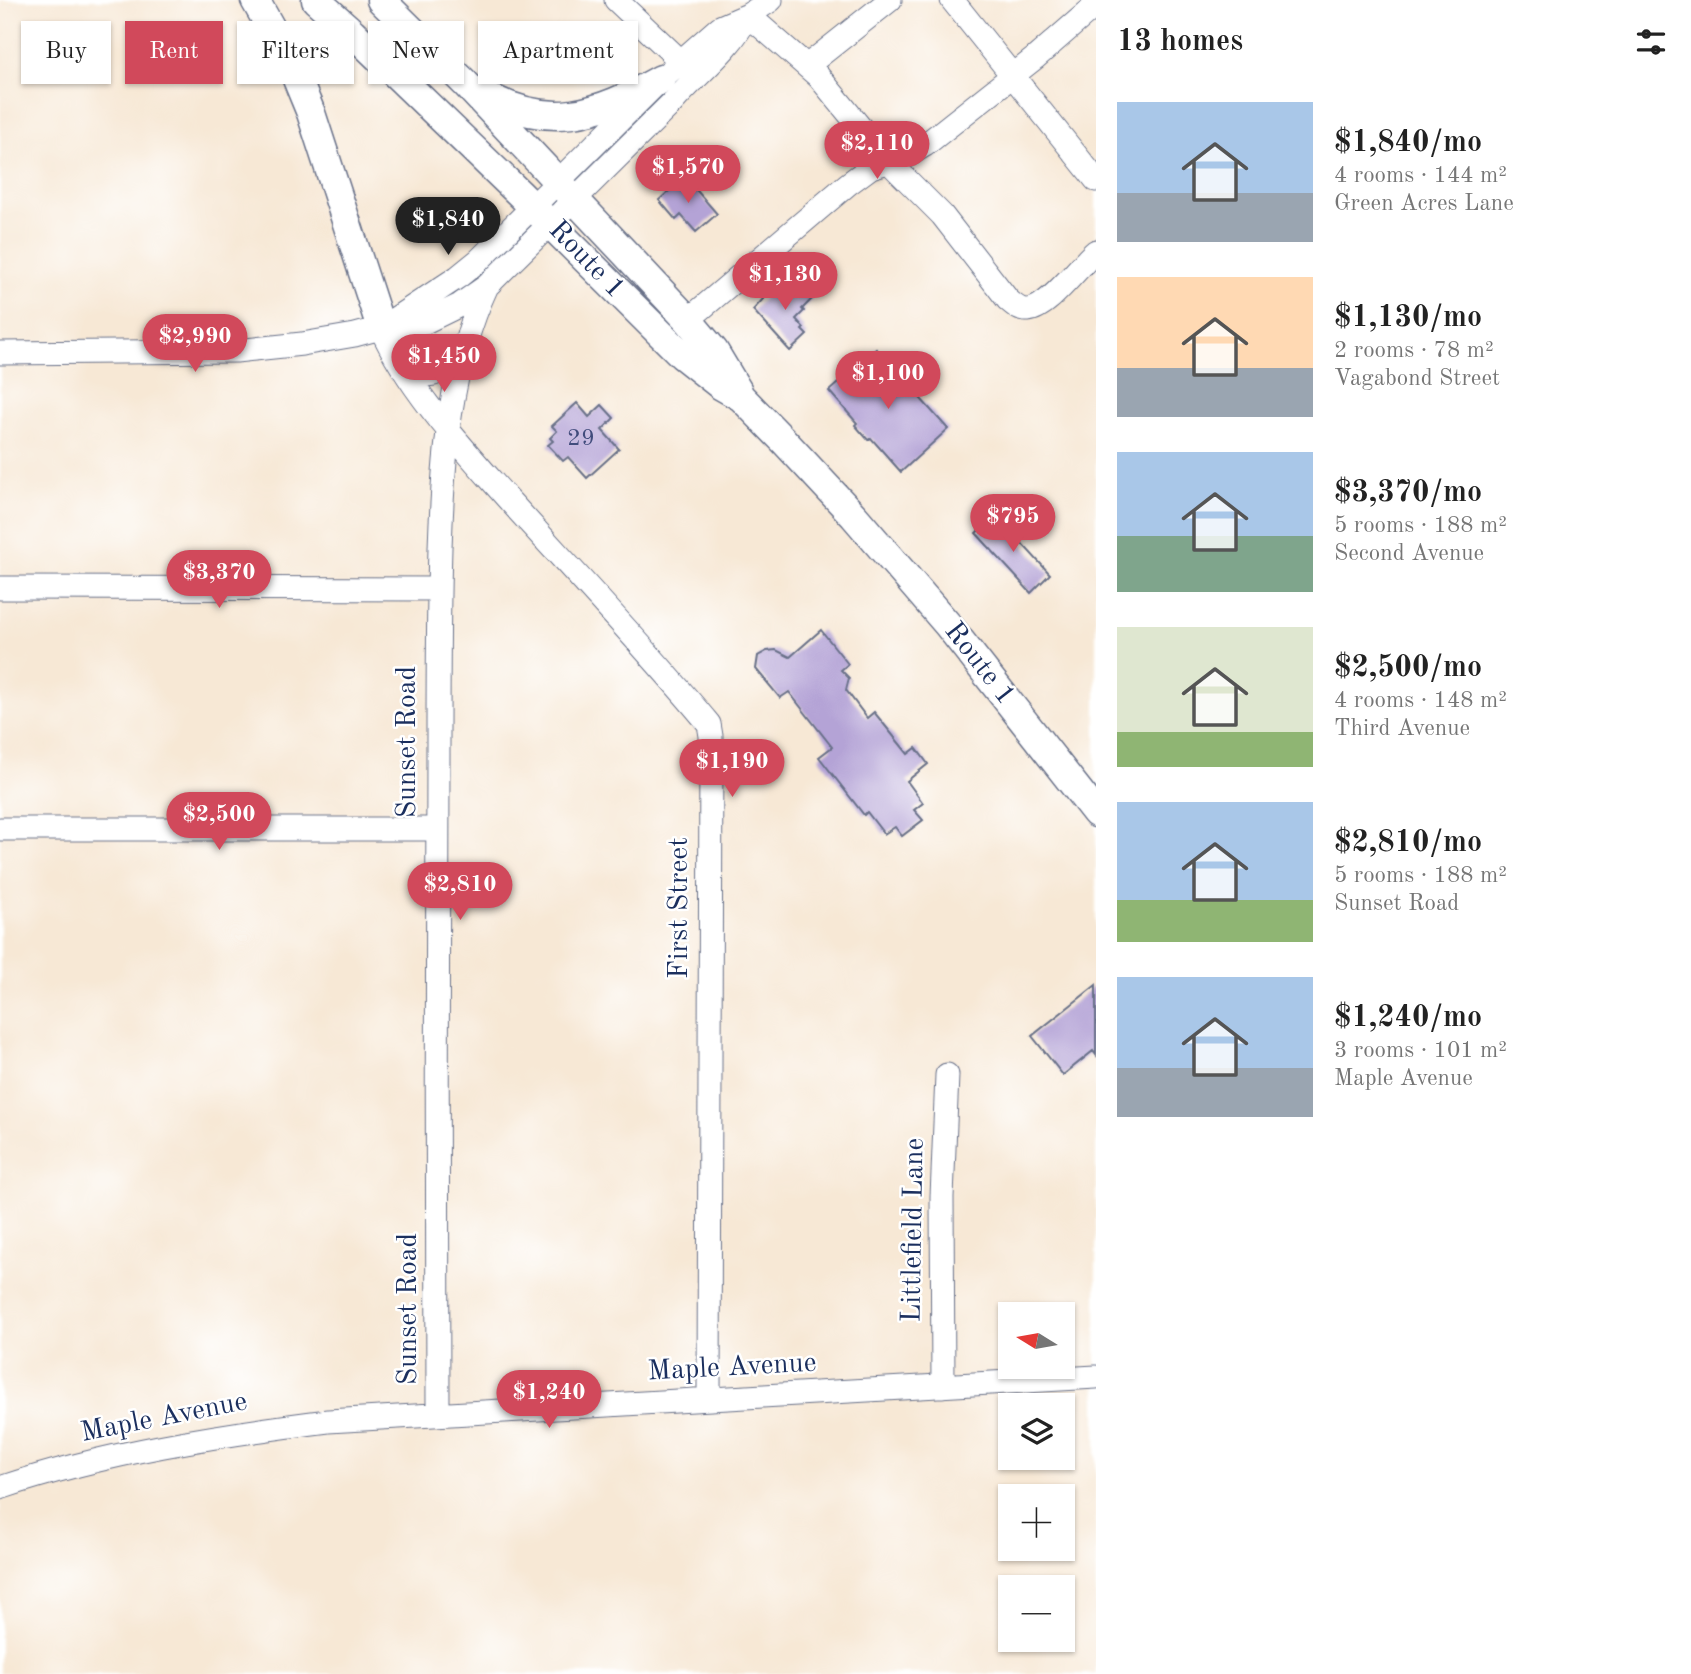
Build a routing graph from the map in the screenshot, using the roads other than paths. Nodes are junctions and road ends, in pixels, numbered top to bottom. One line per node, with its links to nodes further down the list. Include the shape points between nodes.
1 (256, 0): 24 (main road, via 311,113)
2 (316, 0): 20 (main road, Route 1)
3 (381, 0): 11 (main road, Route 1)
4 (401, 0): 12 (main road)
5 (616, 0): 14 (street)
6 (771, 0): 10 (street)
7 (890, 0): 13 (street)
8 (952, 0): 15 (street)
9 (1096, 5): 15 (street)
10 (748, 15): 13 (street); 14 (street, via 727,48)
11 (402, 21)
12 (413, 21)
13 (808, 65): 17 (street)
14 (679, 72): 16 (main road, via 606,107 561,115 511,107); 19 (street); 19 (street)
15 (1013, 74): 17 (street, via 925,145 905,157); 18 (street)
16 (465, 83): 19 (main road, Route 1)
17 (887, 160): 21 (street, via 942,215 1008,300 1024,310 1048,300); 23 (street, via 825,202)
18 (1093, 170)
19 (566, 190): 20 (street); 23 (main road, Route 1)
20 (542, 215): 22 (street); 24 (street); 28 (main road, Route 1, via 682,355)
21 (1096, 251)
22 (486, 286): 24 (street, via 419,325); 26 (street, Sunset Road)
23 (688, 320): 28 (main road, Route 1, via 714,351)
24 (381, 328): 25 (street, via 326,341 236,351); 27 (street, First Street)
25 (0, 353)
26 (461, 358): 27 (street, via 434,374); 29 (street, Sunset Road)
27 (409, 377): 29 (street, First Street)
28 (741, 397): 32 (main road, Route 1, via 836,496 948,625)
29 (448, 429): 31 (street, Sunset Road); 38 (street, First Street, via 709,724)
30 (0, 588): 31 (street)
31 (439, 589): 34 (street, Sunset Road)
32 (1096, 813)
33 (0, 829): 34 (street)
34 (437, 829): 39 (street, Sunset Road)
35 (947, 1075): 37 (street, Littlefield Lane)
36 (1096, 1377): 37 (street, Maple Avenue)
37 (943, 1386): 38 (street, Maple Avenue)
38 (709, 1399): 39 (street, Maple Avenue)
39 (438, 1414): 40 (street, Maple Avenue, via 328,1421 207,1437 74,1465)
40 (0, 1488)

